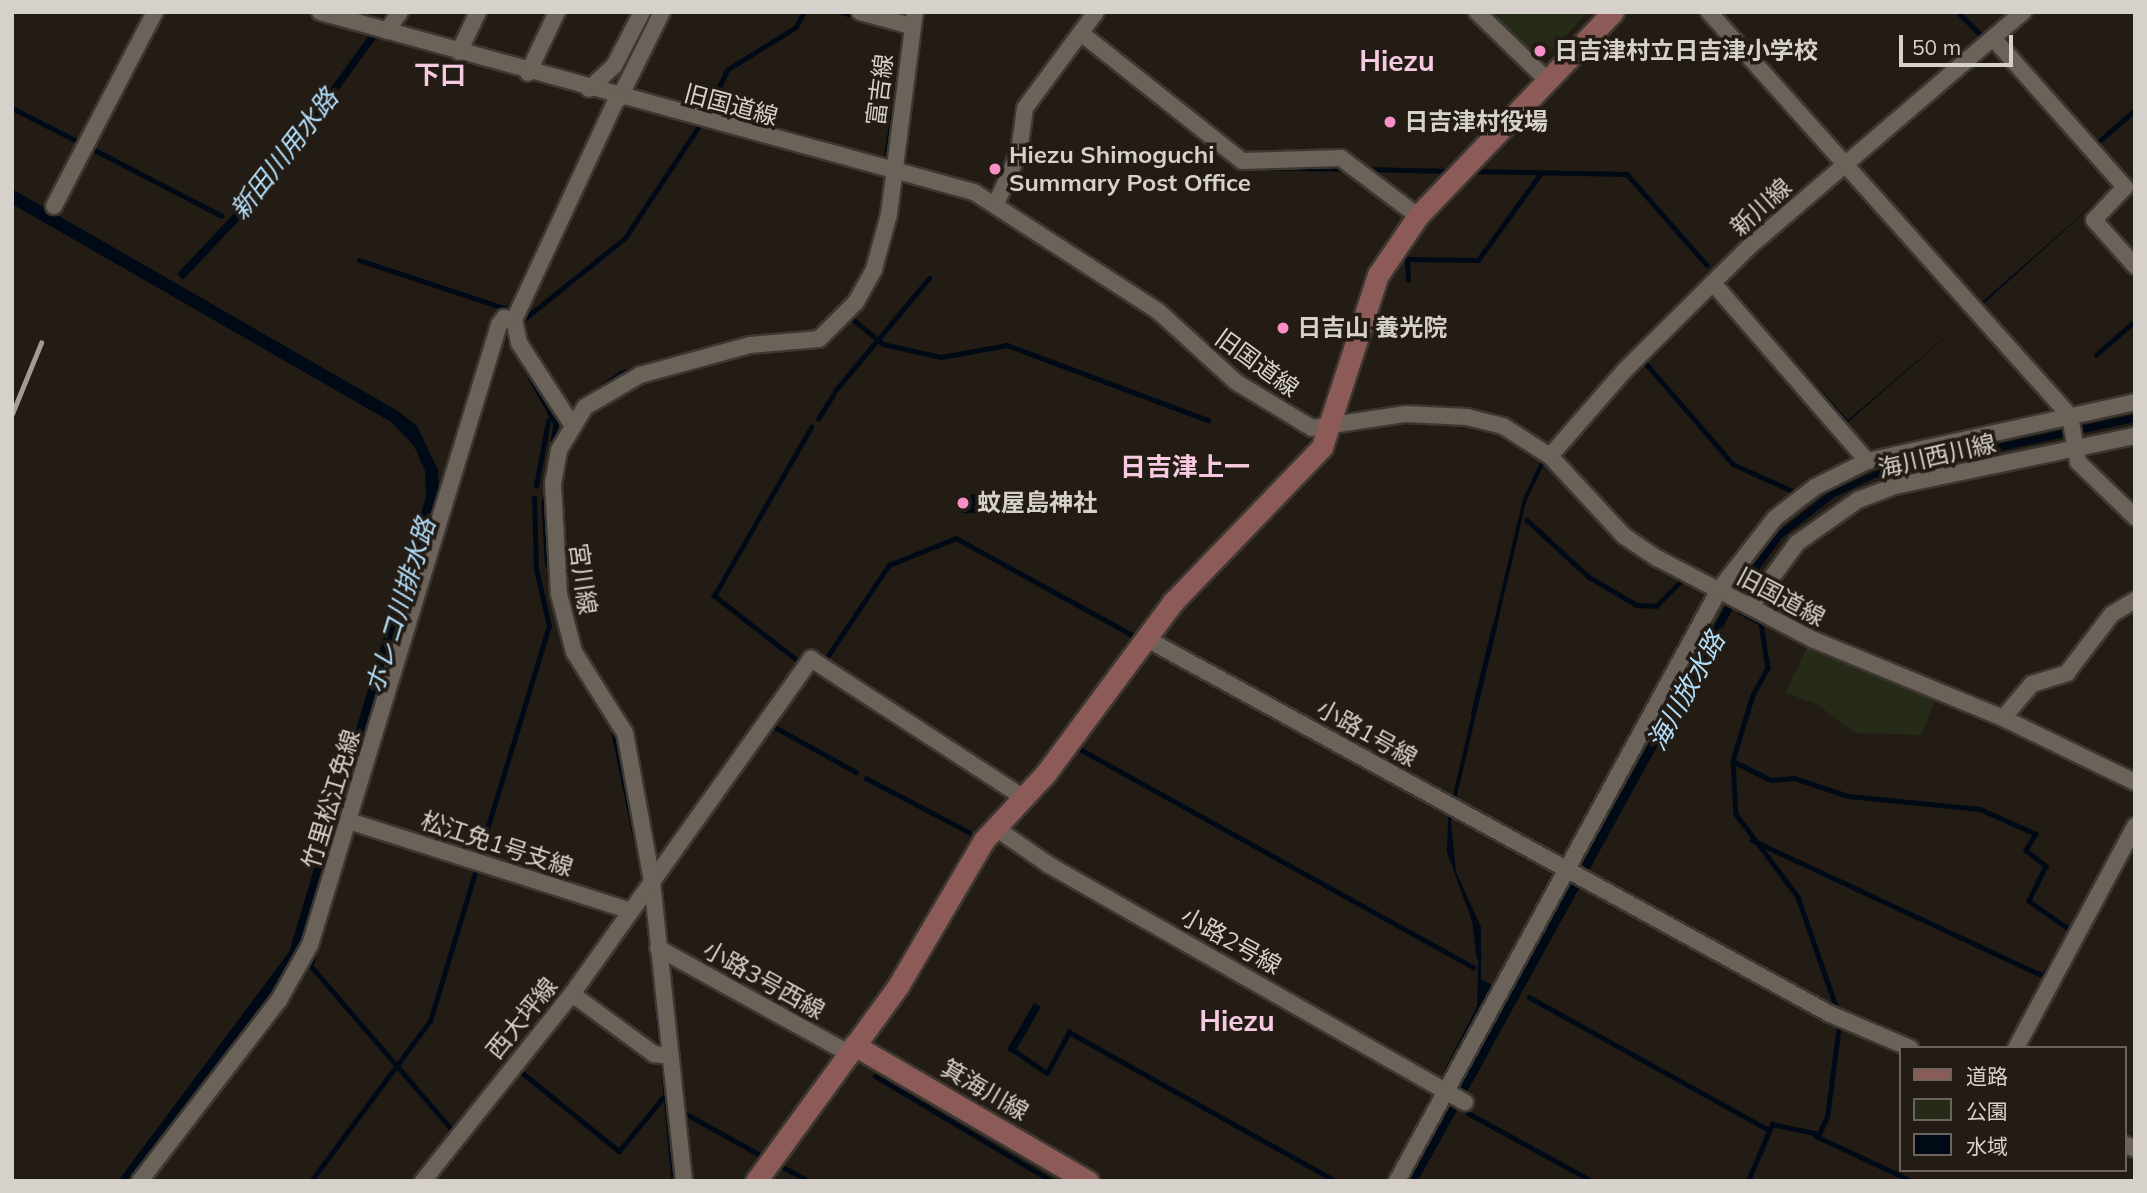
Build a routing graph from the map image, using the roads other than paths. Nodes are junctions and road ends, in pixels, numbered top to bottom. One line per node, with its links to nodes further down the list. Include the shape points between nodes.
1 (155, 12): 26 (street)
2 (320, 12): 15 (street, 旧国道線)
3 (400, 12): 15 (street)
4 (478, 12): 18 (street)
5 (557, 12): 19 (street)
6 (642, 12): 21 (street, via 614,66)
7 (662, 12): 22 (street)
8 (860, 12): 14 (street)
9 (1096, 12): 16 (street)
10 (1477, 12): 20 (street)
11 (1613, 12): 20 (main road)
12 (1709, 12): 23 (street)
13 (2023, 12): 17 (street, 新川線)
14 (913, 19): 24 (street, 富吉線)
15 (387, 31): 18 (street, 旧国道線)
16 (1082, 34): 25 (street, via 1025,108 1019,152); 27 (street, via 1242,161 1341,158)
17 (1993, 38): 23 (street, 新川線); 28 (street, via 2125,187 2094,220)
18 (459, 52): 19 (street, 旧国道線)
19 (528, 73): 21 (street, 旧国道線)
20 (1548, 80): 27 (main road)
21 (589, 89): 22 (street, 旧国道線)
22 (618, 98): 24 (street, 旧国道線); 30 (street)
23 (1846, 162): 29 (street, 新川線); 32 (street)
24 (893, 174): 25 (street, 旧国道線, via 974,192); 33 (street, via 874,270 856,302 819,339 751,345 639,375 584,407)
25 (996, 204): 34 (street, 旧国道線, via 1158,310 1236,382 1312,428)
26 (54, 206)
27 (1418, 216): 34 (main road, via 1378,275)
28 (2135, 266)
29 (1713, 283): 37 (street, 新川線); 38 (street)
30 (514, 320): 33 (street, via 519,343); 46 (street, 竹里松江免線, via 504,318 499,325)
31 (2135, 402): 32 (street)
32 (2070, 418): 36 (street); 38 (street)
33 (571, 423): 50 (street, 宮川線, via 553,484 559,594 574,652 625,733)
34 (1332, 428): 37 (street, 旧国道線, via 1406,414 1467,416 1503,426); 42 (main road, via 1322,447 1173,602)
35 (2135, 436): 36 (street, 海川西川線)
36 (2075, 446): 39 (street, via 2078,462); 40 (street, 海川西川線, via 1895,486 1858,500 1797,543)
37 (1550, 456): 40 (street, 旧国道線, via 1624,536)
38 (1867, 461): 40 (street, via 1815,487 1775,517)
39 (2135, 517)
40 (1735, 598): 43 (street, 旧国道線, via 1912,685); 49 (street)
41 (2135, 600): 43 (street, via 2112,614 2067,673 2032,684)
42 (1147, 639): 45 (main road); 49 (street, 小路1号線)
43 (2003, 718): 44 (street, 旧国道線)
44 (2135, 782)
45 (1024, 798): 48 (main road); 50 (street, 西大坪線, via 811,659)
46 (349, 821): 51 (street, 松江免1号支線); 60 (street, 竹里松江免線, via 300,967)
47 (2135, 827): 55 (street)
48 (997, 829): 56 (main road, via 984,840 898,986); 58 (street, 小路2号線, via 1049,865)
49 (1568, 868): 54 (street, 小路1号線, via 1830,1014); 58 (street)
50 (652, 881): 51 (street, 西大坪線); 52 (street, 宮川線)
51 (631, 911): 53 (street, 西大坪線)
52 (658, 948): 56 (street, 小路3号西線); 57 (street, 宮川線)
53 (572, 994): 57 (street, via 654,1054); 61 (street, 西大坪線)
54 (1905, 1046)
55 (2016, 1046)
56 (851, 1049): 63 (main road); 64 (main road, 箕海川線)
57 (671, 1056): 62 (street, 宮川線)
58 (1449, 1090): 59 (street, 小路2号線); 65 (street)
59 (1465, 1101)
60 (140, 1181)
61 (423, 1181)
62 (684, 1181)
63 (756, 1181)
64 (1088, 1181)
65 (1396, 1181)

